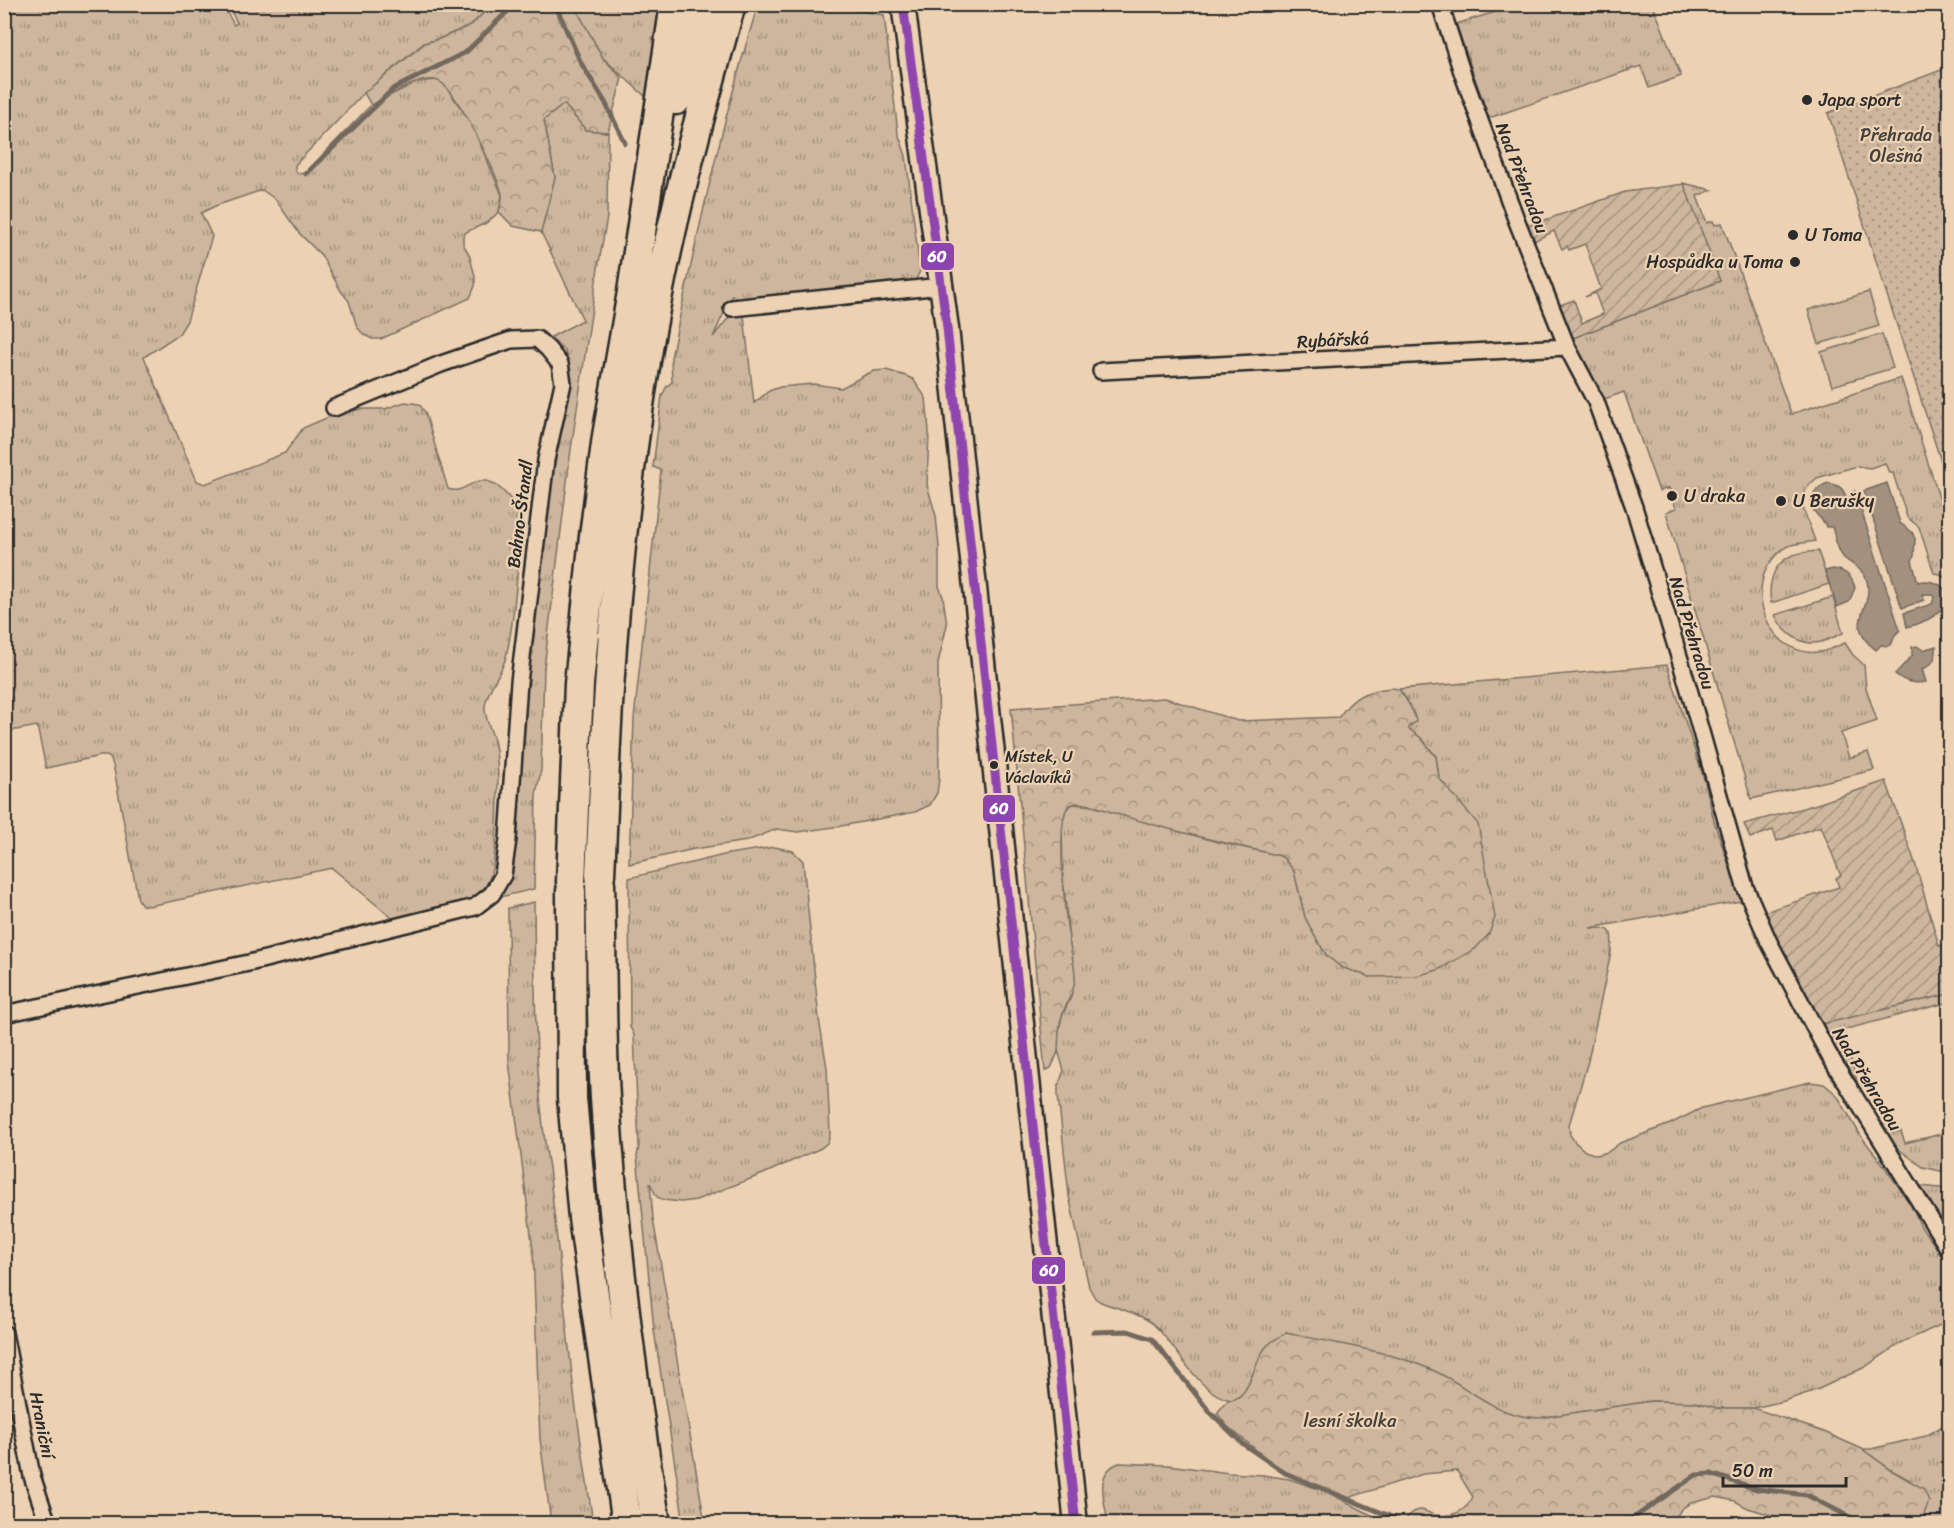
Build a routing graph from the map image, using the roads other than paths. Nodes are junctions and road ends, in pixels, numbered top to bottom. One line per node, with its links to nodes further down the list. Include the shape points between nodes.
1 (675, 4): 9 (highway)
2 (702, 4): 9 (highway)
3 (731, 4): 7 (highway)
4 (741, 4): 7 (highway)
5 (903, 4): 8 (main road)
6 (1440, 4): 11 (street, Nad Přehradou, via 1512,208)
7 (692, 145): 19 (highway, via 666,251 626,496 609,688 600,879 605,1096 614,1211 631,1362)
8 (941, 286): 10 (street); 20 (main road)
9 (632, 292): 18 (highway, via 594,536 579,684 571,886 572,1098 582,1207)
10 (732, 308)
11 (1568, 347): 12 (street, Rybářská); 15 (street, Nad Přehradou, via 1596,402 1634,507 1745,887 1768,942 1829,1055)
12 (1101, 371)
13 (334, 408): 14 (street, Bahno-Štandl, via 511,340 537,339 560,364 563,383 546,460 519,682 503,875 492,894 475,907 249,963)
14 (4, 1014)
15 (1950, 1251)
16 (4, 1333): 17 (street, Hraniční, via 32,1476)
17 (48, 1524)
18 (627, 1524)
19 (656, 1524)
20 (1076, 1524)

